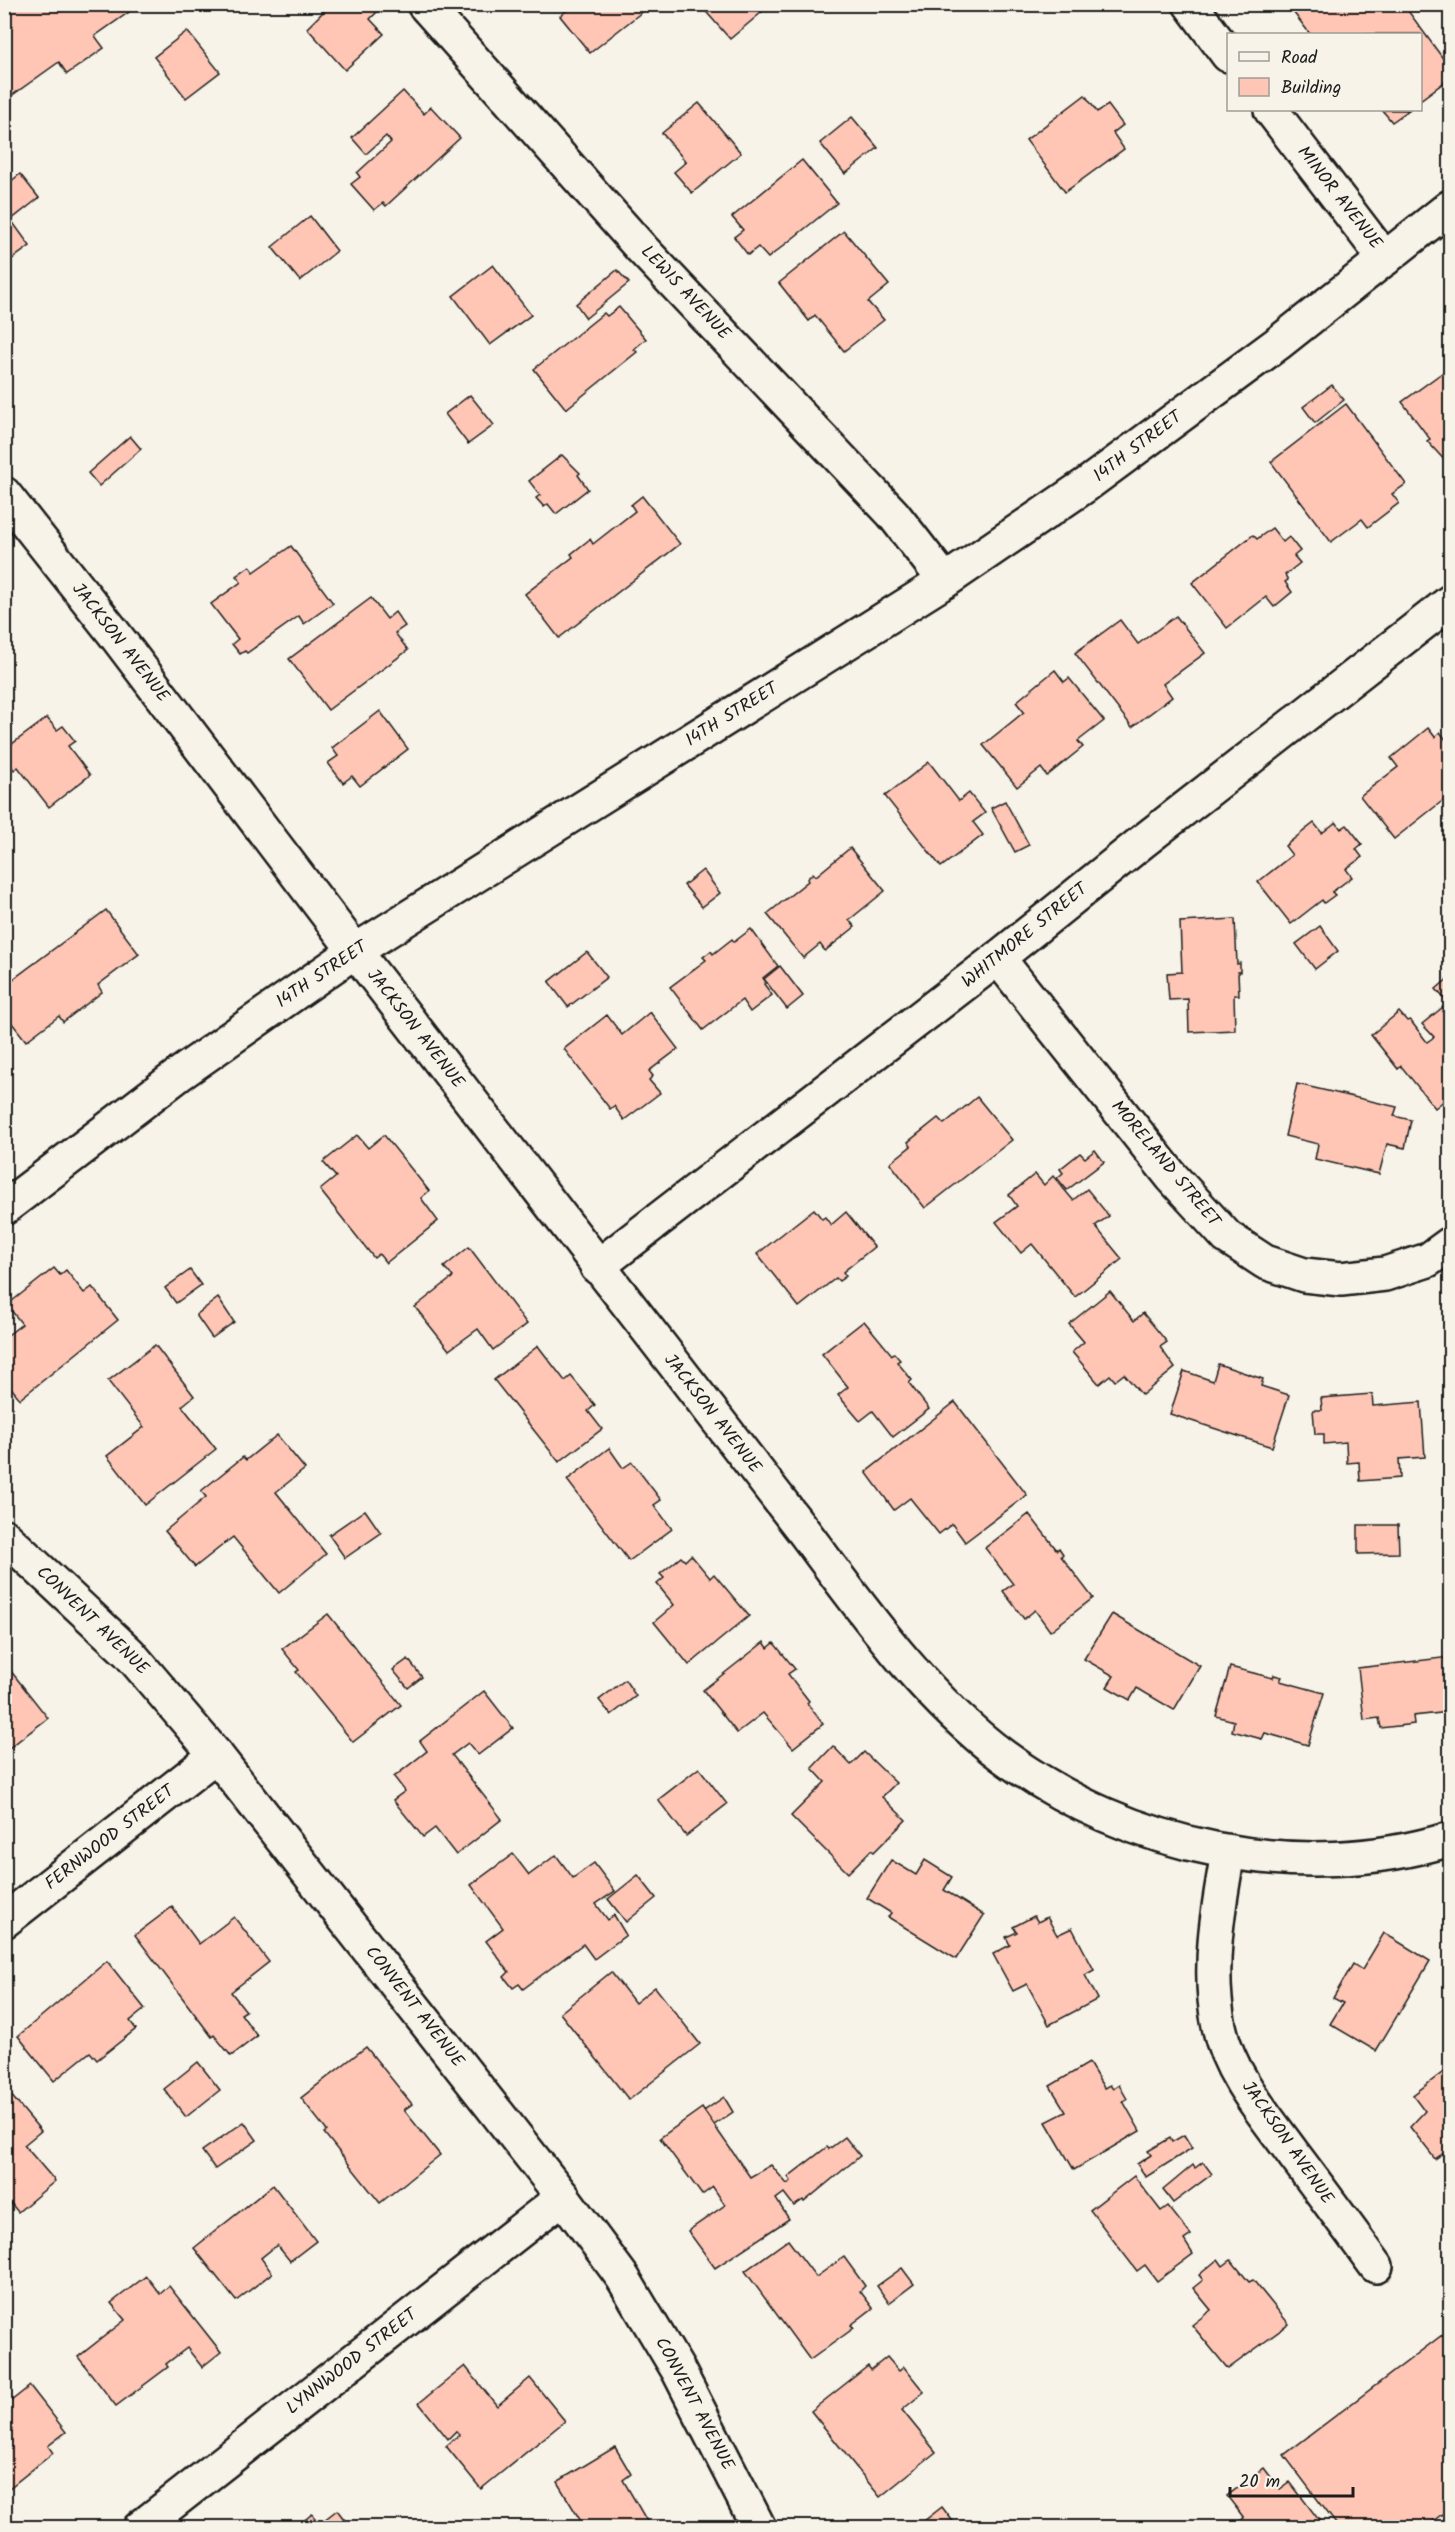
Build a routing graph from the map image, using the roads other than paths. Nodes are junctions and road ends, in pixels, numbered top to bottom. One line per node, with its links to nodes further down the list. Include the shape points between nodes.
1 (424, 4): 8 (street, LEWIS AVENUE, via 642,249 893,514)
2 (1190, 4): 3 (street)
3 (1227, 54)
4 (1271, 111): 6 (street, MINOR AVENUE)
5 (1450, 207): 6 (street, 14TH STREET)
6 (1385, 259): 8 (street, 14TH STREET, via 1086,485)
7 (4, 494): 10 (street, JACKSON AVENUE)
8 (945, 581): 10 (street, 14TH STREET)
9 (1450, 602): 11 (street, WHITMORE STREET)
10 (355, 951): 12 (street, 14TH STREET, via 181,1073); 14 (street, JACKSON AVENUE)
11 (998, 958): 13 (street, MORELAND STREET, via 1172,1177 1227,1236 1265,1262 1304,1275 1341,1279 1385,1274 1428,1260); 14 (street, WHITMORE STREET)
12 (4, 1208)
13 (1450, 1244)
14 (597, 1267): 18 (street, JACKSON AVENUE, via 871,1623 949,1709 1003,1756 1056,1790 1118,1820)
15 (4, 1536): 16 (street, CONVENT AVENUE, via 129,1653)
16 (216, 1755): 19 (street, FERNWOOD STREET); 20 (street, CONVENT AVENUE)
17 (1450, 1839): 18 (street, via 1364,1858 1278,1858)
18 (1228, 1853): 21 (street, JACKSON AVENUE, via 1218,1907 1214,1980 1219,2026 1231,2060 1250,2095)
19 (4, 1921)
20 (563, 2197): 22 (street, LYNNWOOD STREET); 23 (street, CONVENT AVENUE, via 623,2278 678,2370)
21 (1376, 2266)
22 (140, 2528)
23 (759, 2528)

